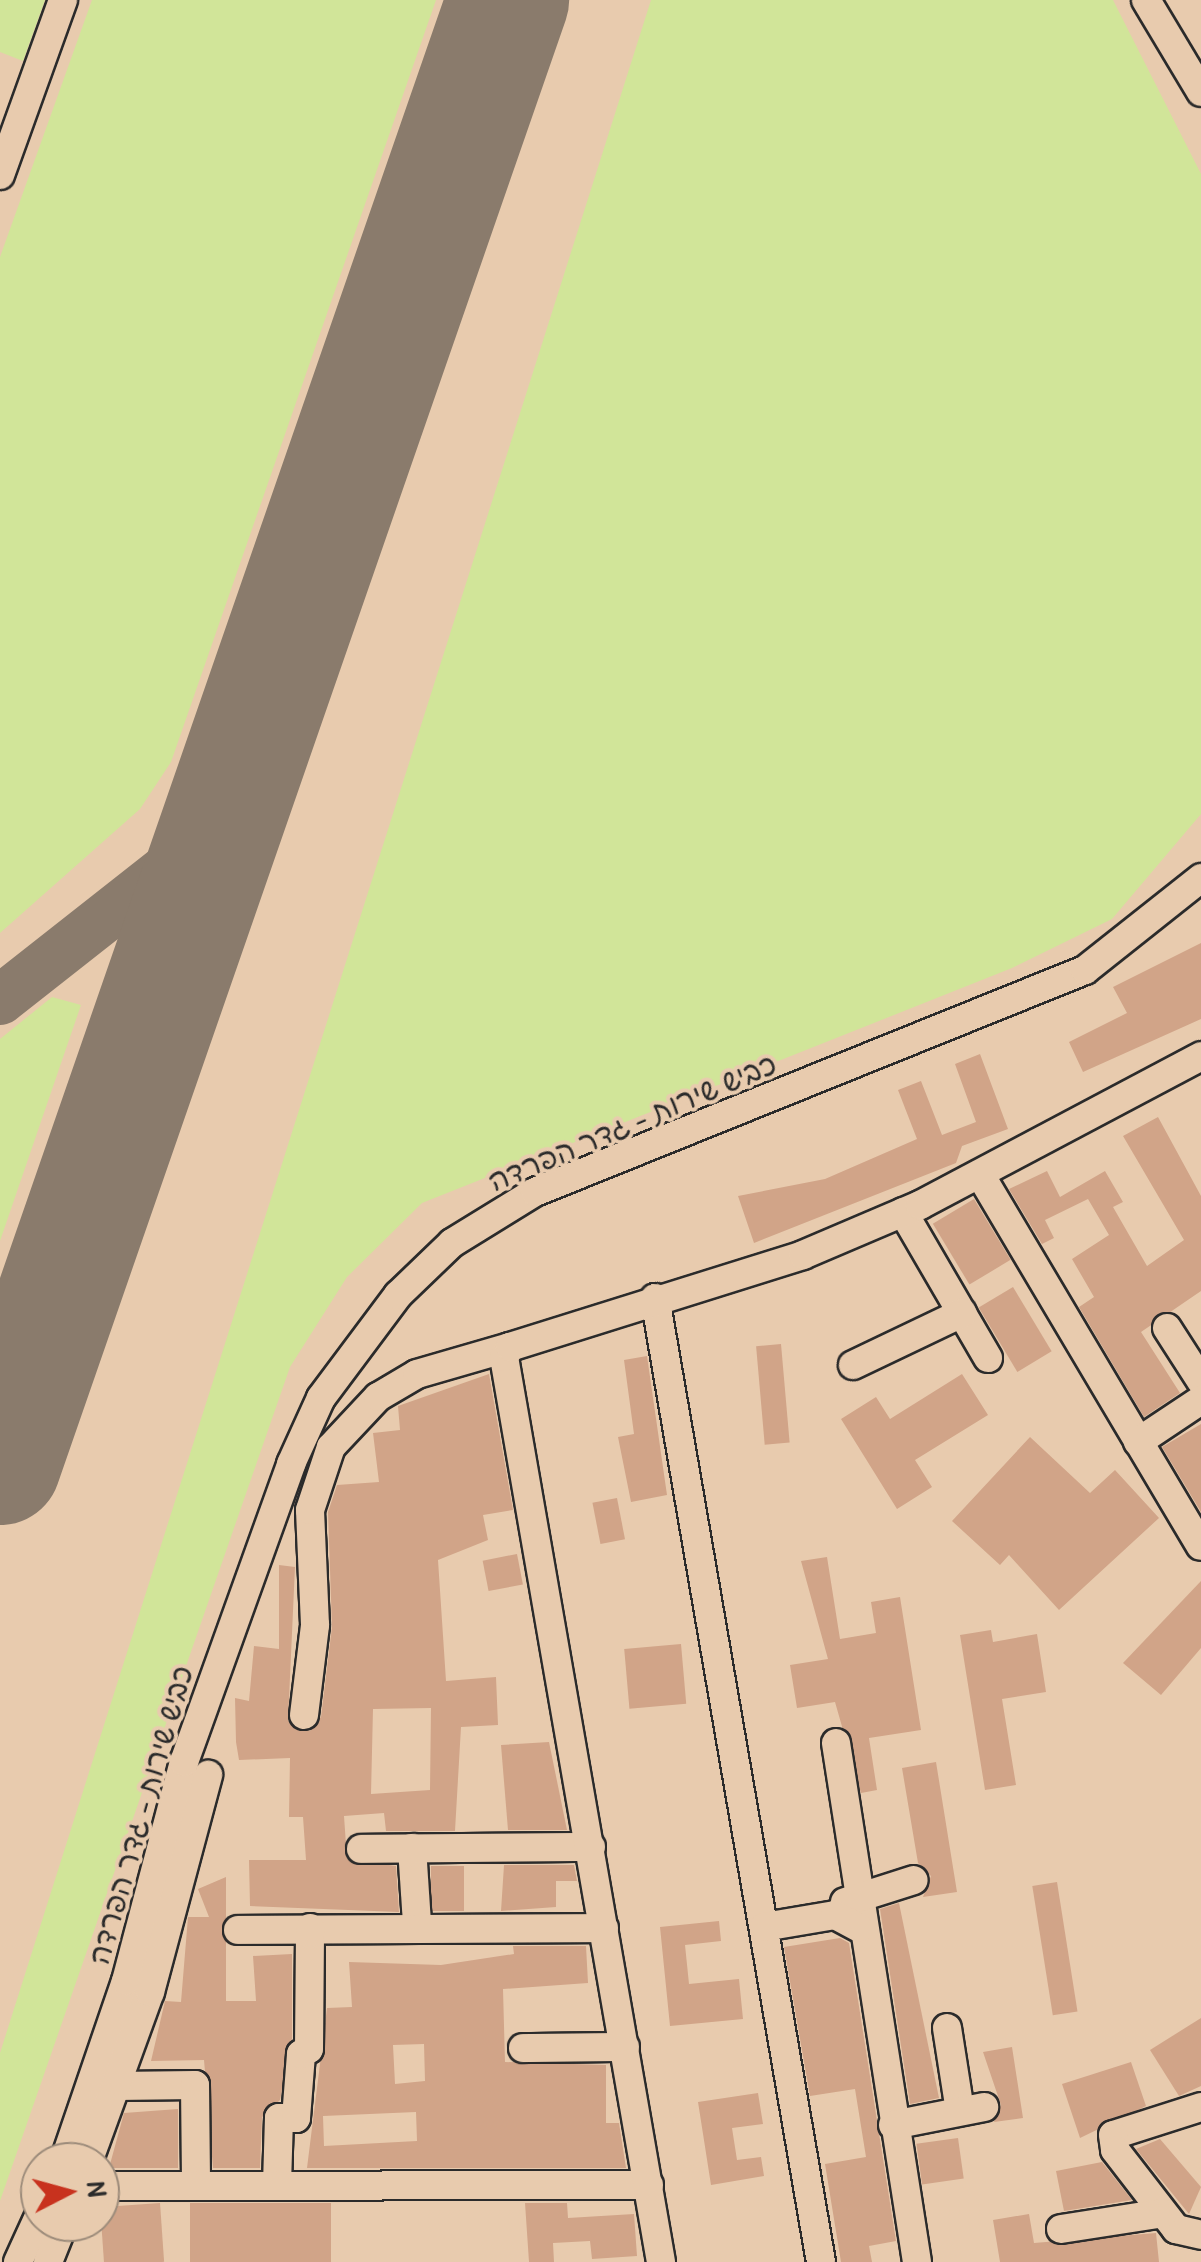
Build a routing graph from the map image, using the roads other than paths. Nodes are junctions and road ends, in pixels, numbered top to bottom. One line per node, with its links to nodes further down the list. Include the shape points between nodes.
1 (63, 0): 4 (street)
2 (1146, 0): 3 (street)
3 (1201, 92)
4 (5, 144): 5 (street)
5 (0, 174)
6 (1201, 878): 40 (street, כביש שירות - גדר הפרדה, via 1085,970 535,1192 452,1243 398,1295 321,1398 291,1464 190,1746 126,1981)
7 (1197, 1067): 8 (street)
8 (981, 1176): 9 (street); 18 (street)
9 (903, 1212): 10 (street, via 803,1255); 11 (street)
10 (656, 1298): 13 (street); 30 (street)
11 (962, 1313): 14 (street); 15 (street)
12 (1167, 1328): 16 (street)
13 (510, 1348): 20 (street, via 417,1374 378,1397 331,1447 310,1510 314,1625); 23 (street, via 506,1376)
14 (988, 1358)
15 (853, 1365)
16 (1201, 1381)
17 (1201, 1400): 18 (street)
18 (1138, 1442): 19 (street)
19 (1200, 1541)
20 (304, 1715)
21 (836, 1743): 27 (street)
22 (208, 1775): 37 (street)
23 (591, 1847): 24 (street); 32 (street)
24 (412, 1848): 25 (street); 29 (street)
25 (361, 1849)
26 (914, 1880): 27 (street)
27 (857, 1892): 28 (street)
28 (847, 1922): 30 (street); 39 (street)
29 (417, 1924): 31 (street); 32 (street)
30 (764, 1927): 50 (street)
31 (310, 1928): 33 (street); 43 (street, via 309,2049 300,2054 296,2118 279,2118)
32 (604, 1928): 35 (street)
33 (238, 1930)
34 (947, 2028): 39 (street, via 972,2109)
35 (625, 2047): 36 (street); 44 (street)
36 (523, 2048)
37 (116, 2086): 41 (street); 42 (street, via 195,2085)
38 (1201, 2107): 46 (street, via 1114,2134 1114,2150)
39 (893, 2124): 51 (street)
40 (71, 2142)
41 (95, 2142)
42 (196, 2185): 43 (street); 45 (street)
43 (276, 2185): 44 (street)
44 (648, 2185): 49 (street)
45 (120, 2186)
46 (1163, 2213): 47 (street, via 1176,2228); 48 (street)
47 (1198, 2225)
48 (1061, 2229)
49 (661, 2262)
50 (821, 2262)
51 (916, 2262)

